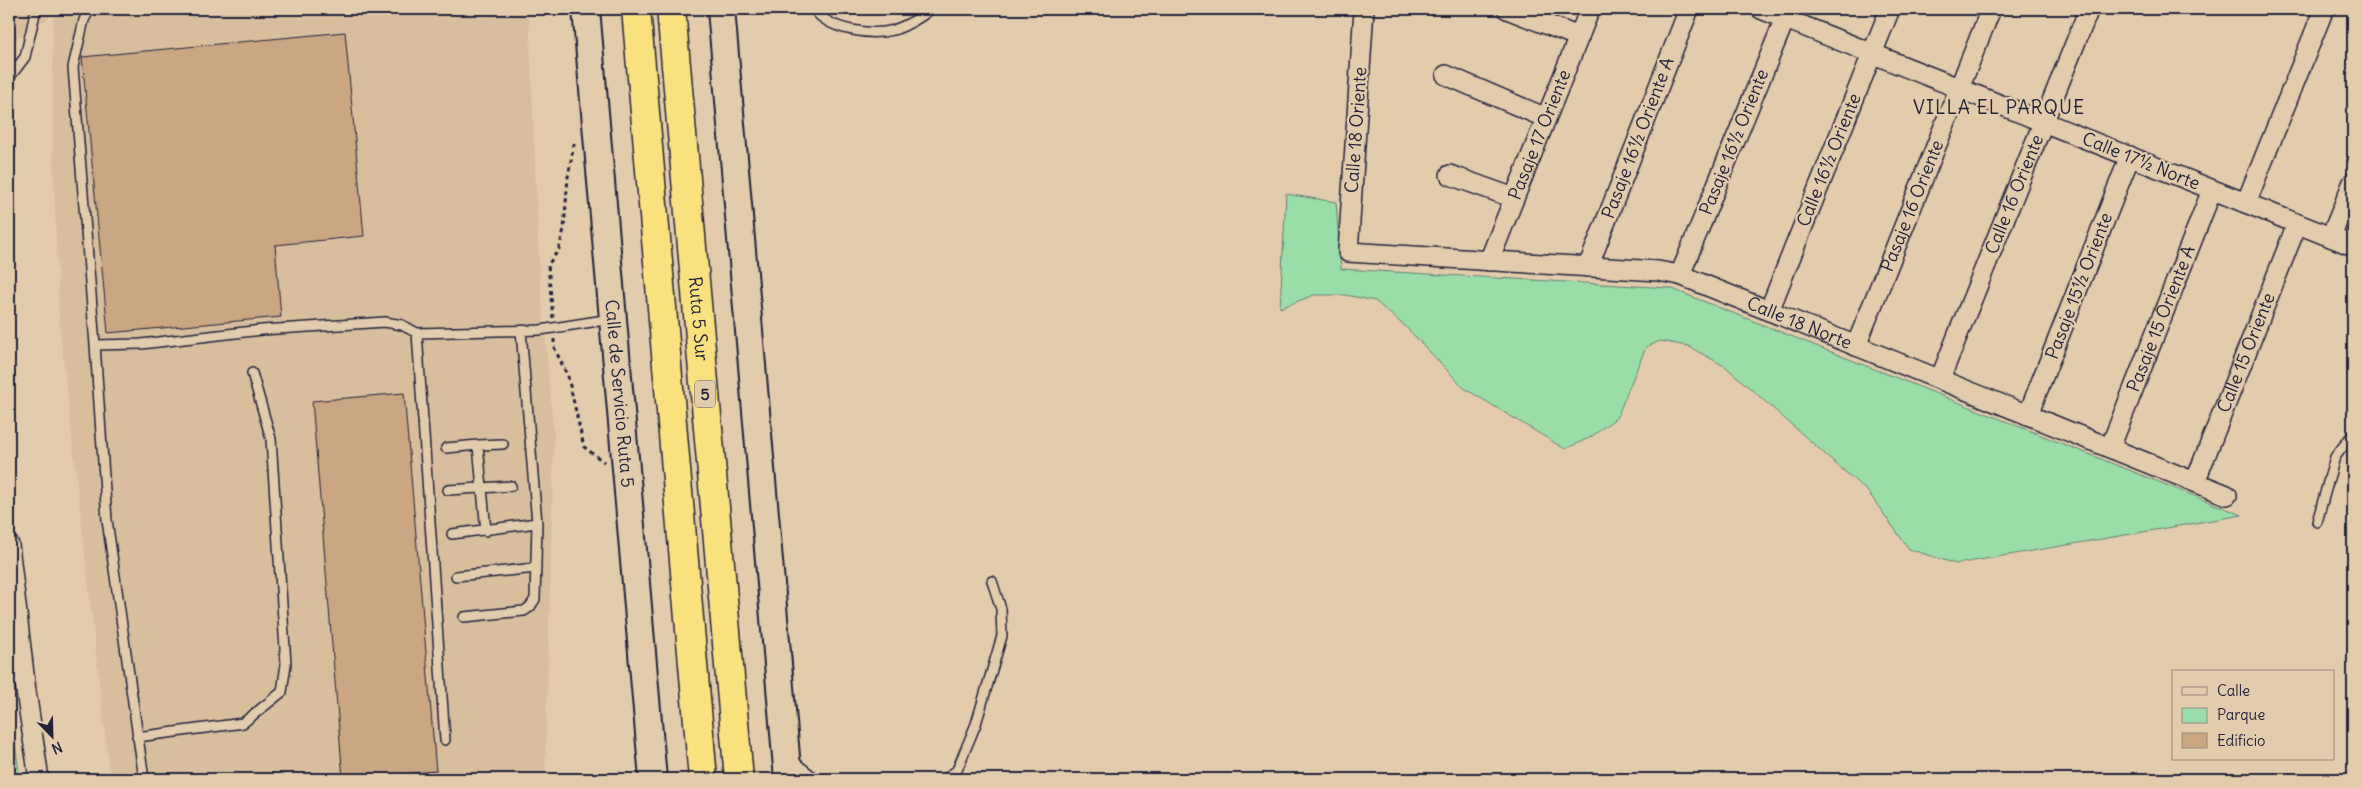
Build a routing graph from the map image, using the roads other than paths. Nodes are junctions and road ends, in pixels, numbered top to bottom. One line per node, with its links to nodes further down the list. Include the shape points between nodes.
1 (36, 9): 22 (lane, via 25,57)
2 (90, 9): 43 (lane, via 84,20 73,67)
3 (586, 9): 40 (street, Calle de Servicio Ruta 5)
4 (636, 9): 74 (highway, Ruta 5 Sur / 5)
5 (671, 9): 75 (highway, Ruta 5 Sur / 5)
6 (721, 9): 70 (street)
7 (814, 9): 8 (lane, via 823,20 832,24 873,32 904,26)
8 (931, 9)
9 (1364, 9): 35 (street, Calle 18 Oriente)
10 (1507, 9): 19 (street)
11 (1590, 9): 19 (street, Pasaje 17 Oriente)
12 (1689, 9): 37 (street, Pasaje 16½ Oriente A)
13 (1761, 9): 18 (street, Calle 17½ Norte)
14 (1890, 9): 20 (street, Calle 16½ Oriente)
15 (1991, 9): 23 (street, Pasaje 16 Oriente)
16 (2089, 9): 25 (street, Calle 16 Oriente)
17 (2324, 9): 31 (street)
18 (1787, 14): 20 (street, Calle 17½ Norte); 38 (street, Pasaje 16½ Oriente)
19 (1579, 37): 24 (street, Pasaje 17 Oriente)
20 (1872, 53): 23 (street, Calle 17½ Norte); 39 (street, Calle 16½ Oriente)
21 (1446, 75): 24 (street)
22 (9, 78)
23 (1959, 88): 25 (street, Calle 17½ Norte); 44 (street, Pasaje 16 Oriente)
24 (1546, 118): 30 (street, Pasaje 17 Oriente)
25 (2043, 122): 26 (street, Calle 17½ Norte); 46 (street, Calle 16 Oriente)
26 (2130, 156): 29 (street, Calle 17½ Norte); 47 (street, Pasaje 15½ Oriente)
27 (1450, 175): 30 (street)
28 (2353, 182): 33 (street)
29 (2212, 190): 31 (street, Calle 17½ Norte); 52 (street, Pasaje 15 Oriente A)
30 (1514, 198): 36 (street, Pasaje 17 Oriente)
31 (2246, 203): 32 (street, Calle 17½ Norte)
32 (2297, 224): 33 (street, Calle 17½ Norte); 53 (street, Calle 15 Oriente)
33 (2331, 237): 34 (street, Calle 17½ Norte)
34 (2353, 246)
35 (1348, 252): 36 (street, Calle 18 Norte)
36 (1489, 261): 37 (street, Calle 18 Norte)
37 (1588, 267): 38 (street, Calle 18 Norte)
38 (1680, 275): 39 (street, Calle 18 Norte)
39 (1769, 310): 44 (street, Calle 18 Norte)
40 (614, 318): 41 (lane, via 554,329); 73 (street, Calle de Servicio Ruta 5)
41 (521, 331): 42 (lane); 59 (lane)
42 (417, 333): 43 (lane, via 402,325 386,322); 69 (lane)
43 (95, 346): 68 (lane, via 107,520)
44 (1856, 346): 46 (street, Calle 18 Norte)
45 (252, 373): 68 (lane, via 271,438 286,664 282,692 244,723)
46 (1940, 379): 47 (street, Calle 18 Norte)
47 (2028, 415): 52 (street, Calle 18 Norte)
48 (2353, 434): 58 (lane, via 2335,457)
49 (504, 444): 50 (lane)
50 (478, 445): 51 (lane); 55 (lane)
51 (446, 448)
52 (2110, 448): 53 (street, Calle 18 Norte)
53 (2195, 482): 57 (street, Calle 18 Norte)
54 (511, 486): 55 (lane)
55 (482, 488): 56 (lane); 60 (lane)
56 (448, 490)
57 (2227, 495)
58 (2317, 522)
59 (537, 524): 60 (lane); 63 (lane)
60 (486, 531): 61 (lane)
61 (452, 534)
62 (9, 545): 67 (street)
63 (536, 568): 64 (lane); 66 (lane, via 535,599 524,612)
64 (456, 576)
65 (992, 581): 77 (lane, via 1001,609 1002,636 976,724 958,770)
66 (464, 617)
67 (17, 681): 71 (street)
68 (137, 737): 72 (lane)
69 (445, 740)
70 (787, 772): 76 (lane, via 797,764)
71 (39, 779)
72 (144, 779)
73 (654, 779)
74 (703, 779)
75 (739, 779)
76 (816, 779)
77 (946, 779)

